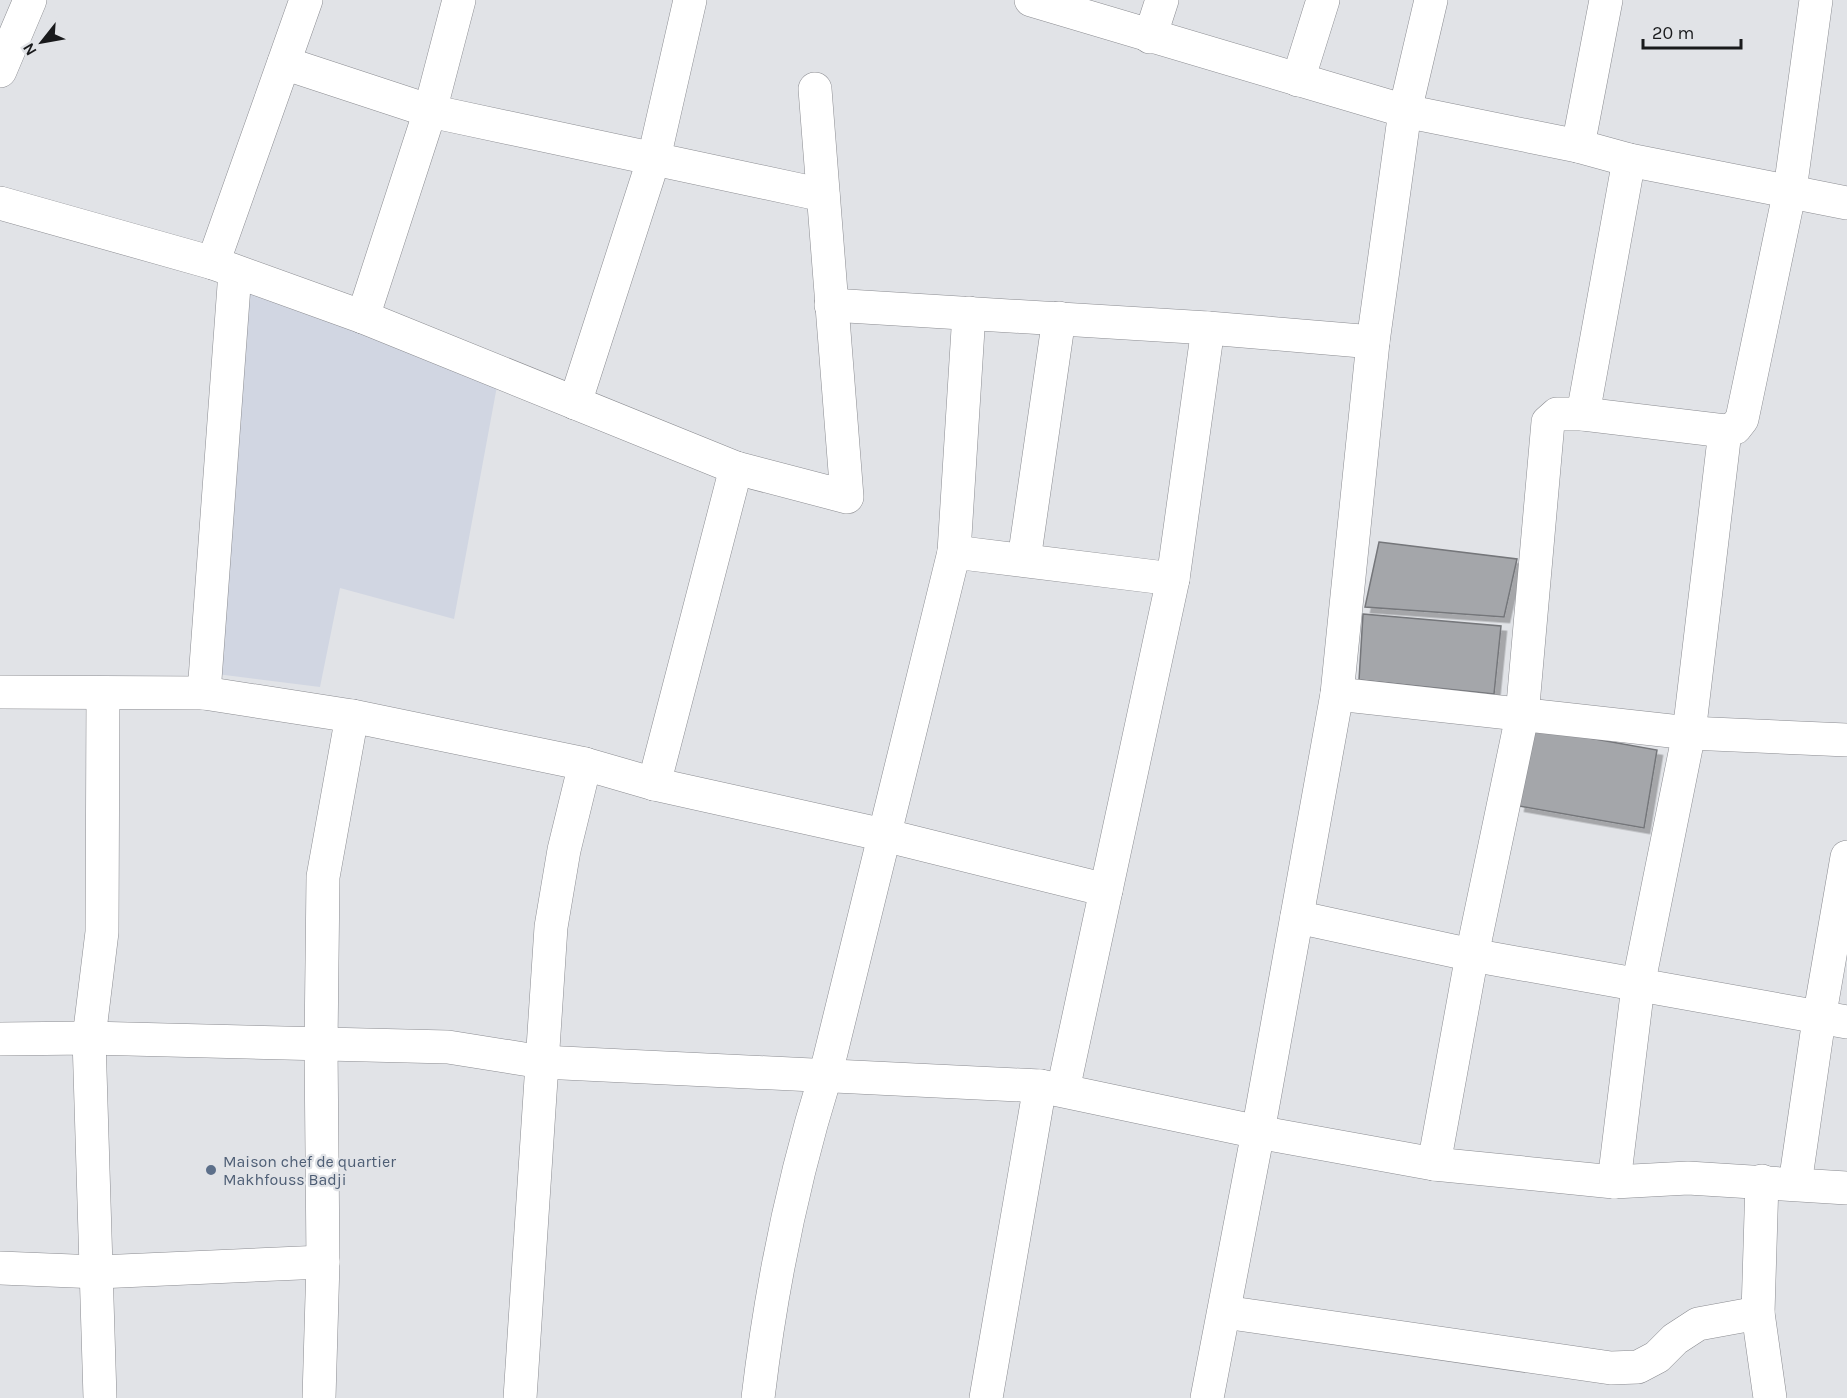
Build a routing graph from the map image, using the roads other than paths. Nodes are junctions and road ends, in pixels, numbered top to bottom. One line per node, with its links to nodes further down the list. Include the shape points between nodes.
1 (30, 0): 13 (street)
2 (306, 0): 12 (street)
3 (459, 0): 16 (street)
4 (690, 0): 19 (street)
5 (1030, 0): 11 (street)
6 (1161, 0): 11 (street)
7 (1323, 0): 14 (street)
8 (1431, 0): 17 (street)
9 (1606, 0): 18 (street)
10 (1816, 0): 21 (street)
11 (1150, 37): 14 (street)
12 (284, 63): 16 (street); 25 (street)
13 (0, 71)
14 (1298, 80): 17 (street)
15 (815, 89): 22 (street)
16 (430, 111): 19 (street); 28 (street)
17 (1406, 111): 18 (street); 31 (street)
18 (1578, 146): 20 (street)
19 (654, 158): 22 (street); 32 (street)
20 (1629, 160): 21 (street); 33 (street)
21 (1790, 190): 24 (street); 34 (street, via 1742,419 1736,428)
22 (823, 195): 26 (street)
23 (0, 203): 25 (street)
24 (1847, 203)
25 (224, 268): 28 (street); 41 (street)
26 (831, 305): 27 (street); 35 (street, via 848,497)
27 (969, 314): 29 (street); 36 (street)
28 (363, 317): 32 (street)
29 (1059, 318): 30 (street); 37 (street)
30 (1208, 328): 31 (street); 38 (street)
31 (1373, 342): 42 (street)
32 (576, 402): 35 (street)
33 (1583, 414): 34 (street); 44 (street, via 1557,414 1548,423)
34 (1725, 431): 45 (street)
35 (736, 468): 48 (street)
36 (954, 552): 37 (street); 49 (street)
37 (1024, 560): 38 (street)
38 (1173, 579): 51 (street)
39 (0, 692): 40 (street)
40 (103, 693): 41 (street); 56 (street, via 102,932)
41 (204, 693): 43 (street)
42 (1337, 694): 44 (street); 52 (street)
43 (352, 716): 47 (street); 58 (street, via 323,878)
44 (1522, 716): 45 (street); 53 (street)
45 (1689, 733): 46 (street); 54 (street)
46 (1847, 740)
47 (585, 764): 48 (street); 59 (street, via 551,927)
48 (654, 784): 49 (street)
49 (884, 835): 51 (street); 60 (street)
50 (1847, 857): 55 (street)
51 (1106, 890): 61 (street)
52 (1297, 917): 53 (street); 62 (street)
53 (1472, 955): 54 (street); 63 (street)
54 (1638, 986): 55 (street); 65 (street)
55 (1833, 1020): 66 (street)
56 (89, 1038): 57 (street); 58 (street); 70 (street)
57 (0, 1039)
58 (321, 1046): 59 (street, via 448,1047); 68 (street)
59 (542, 1062): 60 (street); 75 (street)
60 (825, 1077): 61 (street); 76 (street, via 800,1159 783,1235)
61 (1051, 1088): 62 (street); 77 (street)
62 (1258, 1132): 63 (street); 71 (street)
63 (1434, 1164): 65 (street)
64 (1762, 1180): 65 (street); 66 (street); 72 (street)
65 (1614, 1182)
66 (1795, 1184): 67 (street)
67 (1847, 1188)
68 (322, 1262): 70 (street); 74 (street)
69 (0, 1268): 70 (street)
70 (98, 1272): 73 (street)
71 (1224, 1311): 72 (street, via 1611,1368 1638,1367 1698,1324); 78 (street)
72 (1758, 1313): 79 (street)
73 (100, 1398)
74 (319, 1398)
75 (520, 1398)
76 (758, 1398)
77 (986, 1398)
78 (1207, 1398)
79 (1770, 1398)

